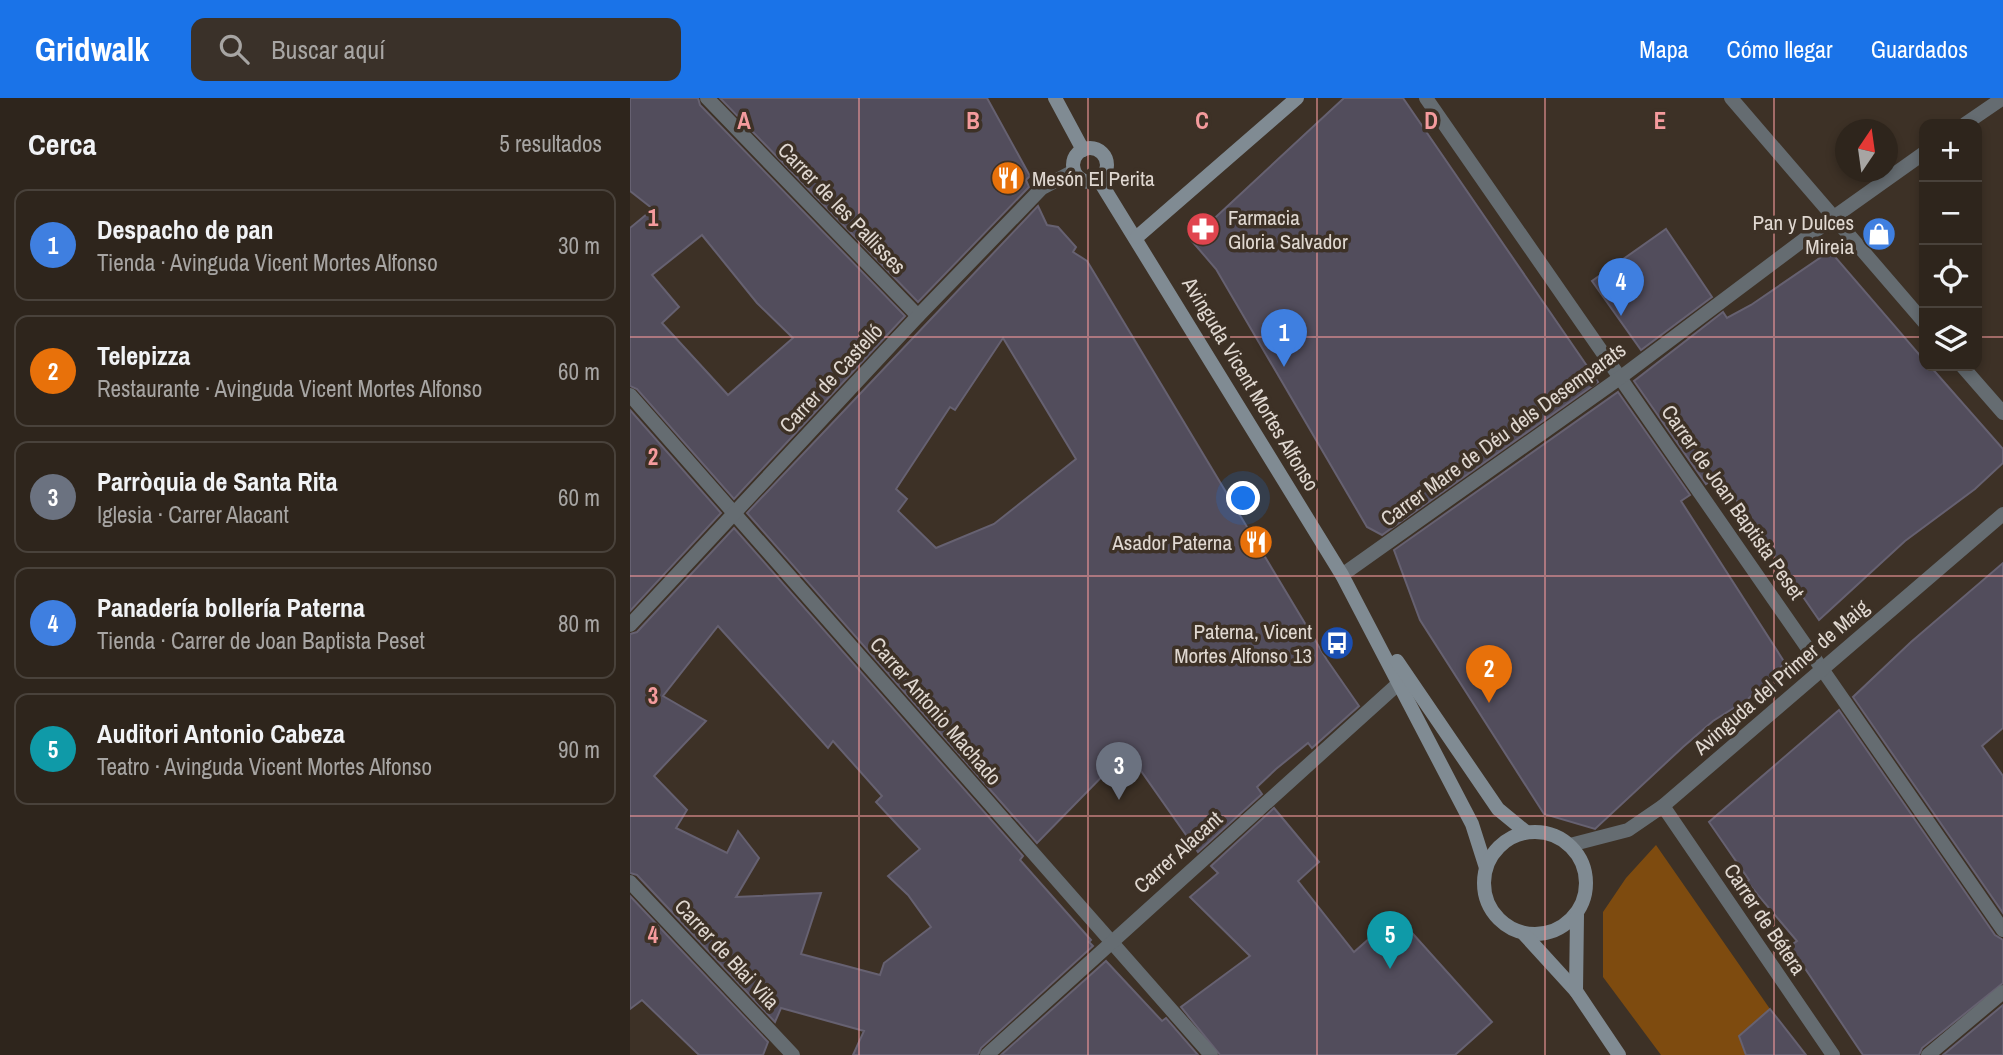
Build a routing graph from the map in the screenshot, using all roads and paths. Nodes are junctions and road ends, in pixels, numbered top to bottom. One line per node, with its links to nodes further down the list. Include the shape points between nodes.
1 (707, 98): 14 (street, Carrer de les Pallisses)
2 (1055, 98): 8 (street)
3 (1297, 98): 13 (street)
4 (1426, 98): 17 (street, Carrer de Joan Baptista Peset)
5 (1731, 98): 12 (street)
6 (2003, 98): 7 (street)
7 (1972, 119)
8 (1083, 150): 10 (street, via 1075,156); 11 (street, via 1094,149 1104,155 1107,165)
9 (1919, 157): 12 (street, Carrer Mare de Déu dels Desemparats)
10 (1074, 171): 11 (street, via 1084,181); 14 (street, Carrer de Castelló, via 1042,188)
11 (1099, 180): 13 (street, Avinguda Vicent Mortes Alfonso)
12 (1833, 217): 15 (street); 17 (street, Carrer Mare de Déu dels Desemparats)
13 (1137, 237): 22 (street, Avinguda Vicent Mortes Alfonso)
14 (918, 316): 20 (street, Carrer de Castelló)
15 (1919, 316)
16 (1966, 371): 19 (street)
17 (1621, 377): 22 (street, Carrer Mare de Déu dels Desemparats); 25 (street, Carrer de Joan Baptista Peset)
18 (630, 395): 20 (street, Carrer Antonio Machado)
19 (2003, 413)
20 (734, 513): 24 (street, Carrer de Castelló); 35 (street, Carrer Antonio Machado)
21 (2003, 514): 25 (street, Avinguda del Primer de Maig)
22 (1342, 575): 23 (street, Avinguda Vicent Mortes Alfonso)
23 (1363, 612): 26 (street, Avinguda Vicent Mortes Alfonso); 28 (street, Avinguda Vicent Mortes Alfonso, via 1498,809)
24 (630, 625)
25 (1823, 669): 27 (street, Avinguda del Primer de Maig); 33 (street, Carrer de Joan Baptista Peset)
26 (1399, 683): 30 (street, Avinguda Vicent Mortes Alfonso, via 1472,824); 35 (street, Carrer Alacant)
27 (1663, 806): 29 (street, Avinguda del Primer de Maig, via 1628,830); 42 (street, Carrer de Bétera)
28 (1526, 832): 29 (street, via 1550,834); 30 (street, via 1501,844)
29 (1570, 845): 32 (street, via 1584,866 1587,891)
30 (1486, 868): 34 (street, via 1485,896 1499,920)
31 (630, 882): 38 (street, Carrer de Blai Vila)
32 (1577, 915): 34 (street, via 1553,932); 36 (street)
33 (2003, 930)
34 (1524, 934): 36 (street)
35 (1111, 941): 39 (street, Carrer Alacant); 40 (street, Carrer Antonio Machado)
36 (1576, 991): 41 (street)
37 (2003, 992): 43 (street)
38 (793, 1055)
39 (987, 1055)
40 (1211, 1055)
41 (1619, 1055)
42 (1833, 1055)
43 (1928, 1055)

